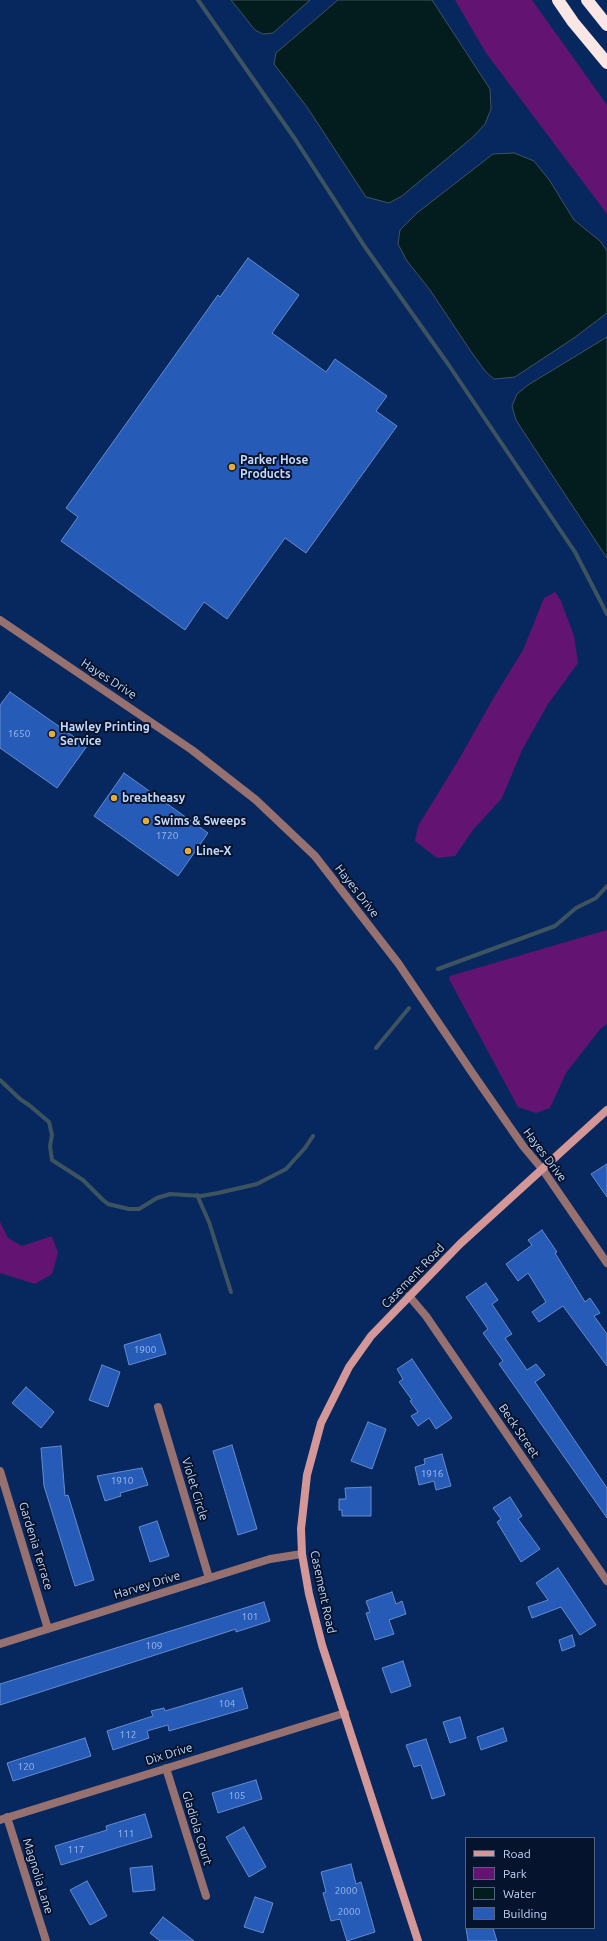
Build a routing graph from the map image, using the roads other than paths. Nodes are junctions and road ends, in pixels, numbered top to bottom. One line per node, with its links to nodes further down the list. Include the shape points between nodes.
1 (558, 0): 4 (highway)
2 (587, 0): 3 (highway)
3 (607, 25)
4 (607, 63)
5 (0, 620): 7 (street, Hayes Drive, via 192,750 256,800 315,856 398,962 523,1146)
6 (607, 1110): 7 (street, Casement Road)
7 (543, 1170): 8 (street, Hayes Drive); 9 (street, Casement Road, via 460,1244)
8 (607, 1263)
9 (409, 1296): 12 (street, Casement Road, via 371,1336 348,1367 321,1423 307,1475 302,1522); 14 (street, Beck Street, via 426,1316)
10 (158, 1407): 13 (street, Violet Circle)
11 (0, 1471): 15 (street, Gardenia Terrace)
12 (302, 1554): 13 (street, Harvey Drive, via 269,1559); 17 (street, Casement Road, via 322,1645)
13 (209, 1578): 15 (street, Harvey Drive)
14 (607, 1581)
15 (48, 1629): 16 (street, Harvey Drive)
16 (0, 1644)
17 (345, 1713): 18 (street, Dix Drive); 22 (street, Casement Road)
18 (166, 1768): 19 (street, Dix Drive); 20 (street, Gladiola Court)
19 (3, 1818): 21 (street, Magnolia Lane)
20 (206, 1896)
21 (46, 1941)
22 (418, 1941)

